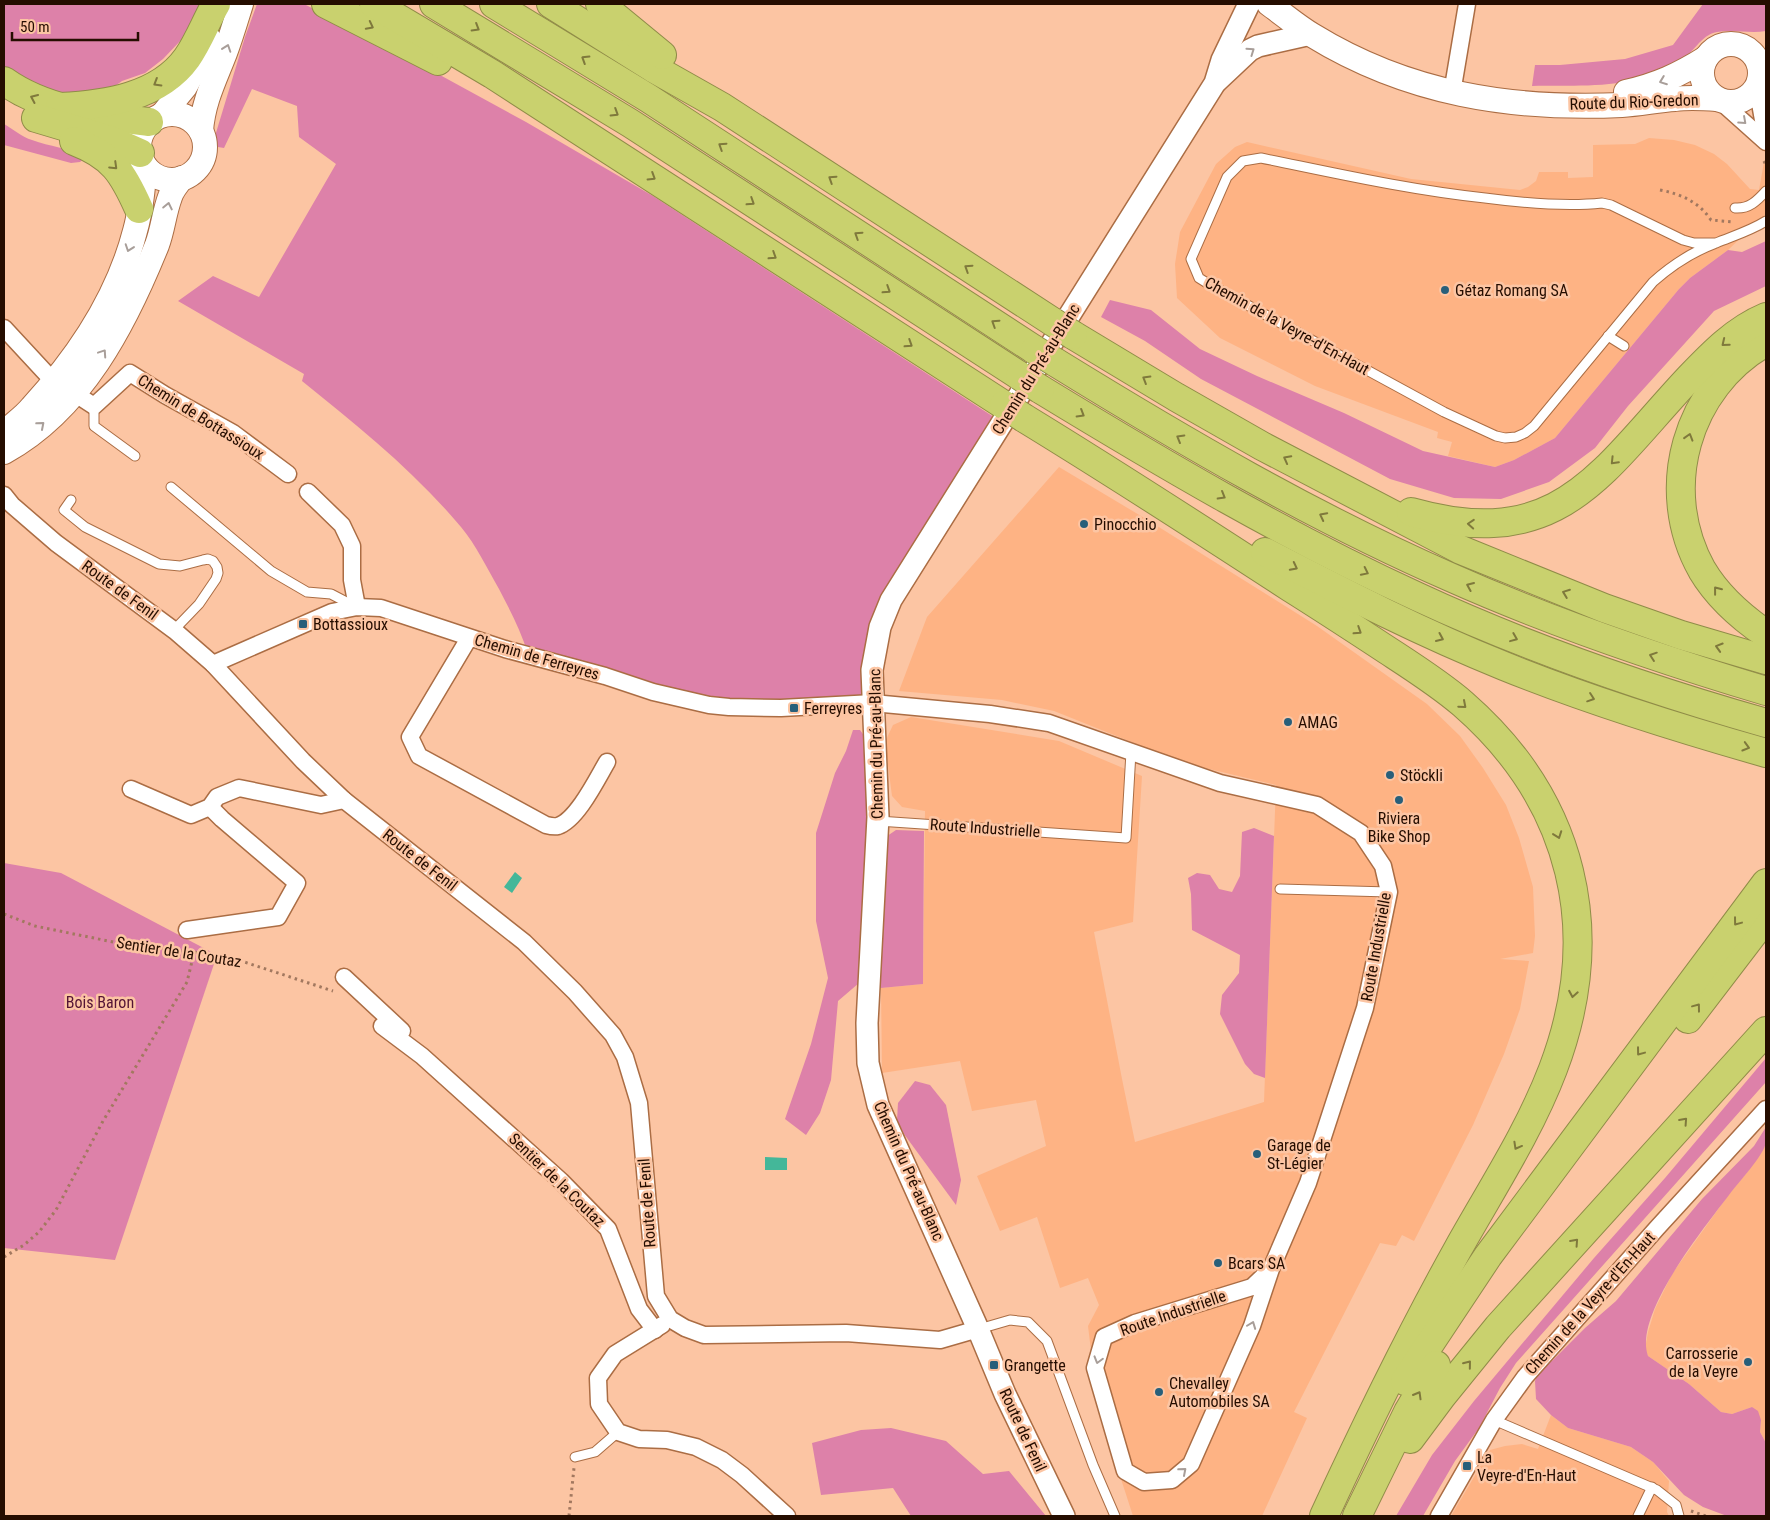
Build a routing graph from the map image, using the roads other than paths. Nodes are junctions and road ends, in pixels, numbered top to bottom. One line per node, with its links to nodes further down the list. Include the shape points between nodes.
1 (217, 4): 24 (highway, one-way to 24, via 186,59 161,81 116,101); 25 (main road, via 215,23 204,53 185,87)
2 (241, 4): 26 (main road, one-way to 2, via 208,92 226,52)
3 (326, 4): 29 (highway, one-way to 29)
4 (374, 4): 29 (highway, via 492,74)
5 (434, 4): 62 (highway, one-way to 62, via 630,123 1030,383 1238,506 1418,597 1553,654 1631,682)
6 (494, 4): 60 (highway, one-way to 6, via 1547,618 1450,577 1247,476 1045,356 640,94)
7 (551, 4): 23 (highway, via 653,68)
8 (600, 4): 23 (highway)
9 (1249, 4): 18 (street, Chemin du Pré-au-Blanc)
10 (1269, 4): 12 (main road, Route du Rio-Gredon)
11 (1468, 4): 19 (street)
12 (1311, 34): 18 (street, Chemin du Pré-au-Blanc, one-way to 12, via 1250,50); 19 (main road, Route du Rio-Gredon, via 1383,70)
13 (1766, 42): 14 (main road)
14 (1740, 44): 15 (main road, via 1723,44); 16 (main road, via 1757,59)
15 (1706, 58): 20 (main road, via 1702,79); 22 (main road, Route du Rio-Gredon, one-way to 22, via 1660,83)
16 (1762, 80): 20 (main road, via 1754,92 1742,100 1728,102); 27 (street, via 1760,103)
17 (4, 81): 24 (highway, one-way to 17)
18 (1214, 83): 61 (street, Chemin du Pré-au-Blanc, via 891,600 880,628 872,670)
19 (1452, 93): 22 (main road, Route du Rio-Gredon, via 1492,101)
20 (1718, 99): 22 (main road, Route du Rio-Gredon, via 1676,98 1623,105); 28 (street, one-way to 28)
21 (4, 103): 24 (highway, via 20,112)
22 (1551, 105)
23 (722, 106): 49 (highway, one-way to 23, via 1219,422 1063,328)
24 (52, 114): 25 (highway); 30 (highway, via 113,141); 34 (highway, one-way to 34, via 58,133 94,150 115,166 124,176)
25 (156, 119): 26 (main road, via 172,114 182,115); 30 (main road, via 142,133 139,142)
26 (201, 131): 31 (main road, via 205,146 203,157 195,170)
27 (1766, 138)
28 (1766, 142)
29 (610, 151): 47 (highway, one-way to 47)
30 (143, 160): 31 (main road, via 154,174 162,178); 34 (main road)
31 (182, 178): 42 (main road, one-way to 31, via 103,353 133,303 162,232 170,198)
32 (1766, 191): 33 (lane, via 1750,205)
33 (1735, 208)
34 (139, 209): 42 (main road, one-way to 42, via 135,231 113,291 85,340)
35 (1766, 221): 36 (lane, Chemin de la Veyre-d'En-Haut)
36 (1716, 243): 39 (lane, Chemin de la Veyre-d'En-Haut, via 1669,268 1653,282); 39 (lane, Chemin de la Veyre-d'En-Haut, via 1683,240 1602,203 1520,203 1445,194 1252,158 1243,161 1227,177 1191,259 1199,278 1207,283 1444,412 1505,438 1516,437 1534,426)
37 (1766, 317): 49 (highway, one-way to 49, via 1734,335 1709,357 1595,480 1563,503 1542,513 1499,523 1451,522 1408,511)
38 (4, 328): 42 (street)
39 (1608, 336): 41 (lane)
40 (1766, 342): 56 (highway, one-way to 40, via 1728,604 1703,571 1686,534 1680,492 1685,450 1699,412 1723,376)
41 (1624, 346)
42 (64, 387): 43 (street); 44 (main road, via 31,409); 45 (main road, one-way to 42, via 42,425)
43 (94, 406): 46 (lane, via 94,426); 48 (street, Chemin de Bottassioux, via 130,373 233,433)
44 (4, 433)
45 (4, 452)
46 (135, 456)
47 (1111, 472): 64 (highway, one-way to 64, via 1329,586 1468,651 1617,708); 87 (highway, one-way to 87, via 1425,675 1460,702 1502,744 1533,785 1555,826 1570,876 1578,928 1576,980 1567,1026 1553,1069 1524,1134 1420,1318)
48 (288, 474)
49 (1330, 482): 58 (highway, one-way to 49, via 1642,622 1534,581 1461,550)
50 (171, 487): 54 (lane, via 271,571 307,592 331,594)
51 (308, 492): 54 (street, via 342,525 352,546 352,580)
52 (4, 495): 55 (street, Route de Fenil, via 56,543)
53 (71, 500): 55 (lane, via 64,510 84,528 146,559 180,566 208,559 217,566 216,579 199,604)
54 (357, 607): 57 (street, Chemin de Ferreyres, via 381,608); 59 (street, Chemin de Ferreyres, via 332,612)
55 (174, 630): 59 (street, Route de Fenil)
56 (1766, 634)
57 (469, 638): 61 (street, Chemin de Ferreyres, via 653,692 709,705 780,708); 65 (street, via 410,737 419,756 546,825 556,827 576,812)
58 (1766, 660)
59 (213, 664): 67 (street, Route de Fenil)
60 (1766, 691)
61 (873, 703): 63 (street, Route Industrielle, via 1049,723); 69 (street, Chemin du Pré-au-Blanc)
62 (1766, 723)
63 (1131, 752): 69 (lane, Route Industrielle, via 1126,838); 72 (street, Route Industrielle, via 1220,784 1317,805 1361,833 1382,866)
64 (1766, 753)
65 (607, 762)
66 (131, 789): 68 (street, via 192,815)
67 (344, 800): 68 (street, via 321,806 239,788 217,797); 81 (street, Route de Fenil, via 524,942 613,1035 625,1058 639,1103 656,1296)
68 (210, 807): 74 (street, via 297,882 278,917)
69 (878, 821): 82 (street, Chemin du Pré-au-Blanc, via 867,1023 868,1063 878,1105)
70 (1766, 882): 87 (highway, one-way to 87, via 1488,1256)
71 (1280, 889): 72 (lane)
72 (1388, 892): 80 (street, Route Industrielle, via 1365,1008 1308,1183)
73 (1766, 917): 93 (highway, one-way to 73, via 1408,1412 1475,1304)
74 (187, 930)
75 (344, 977): 78 (street, Sentier de la Coutaz, via 420,1048)
76 (382, 1026): 78 (street, Sentier de la Coutaz)
77 (1766, 1031): 93 (highway, one-way to 77, via 1417,1429 1498,1327)
78 (422, 1056): 83 (street, Sentier de la Coutaz, via 561,1181 608,1229 639,1309)
79 (1766, 1109): 84 (street, Chemin de la Veyre-d'En-Haut, via 1525,1377)
80 (1271, 1268): 80 (street, Route Industrielle, one-way to 80, via 1252,1287 1135,1323 1104,1337 1095,1368 1125,1471 1144,1482 1172,1480 1191,1464 1252,1326)
81 (670, 1318): 82 (street, Route de Fenil, via 704,1335 730,1336 846,1333 940,1340); 83 (street)
82 (978, 1329): 90 (street, Route de Fenil); 91 (lane, via 1010,1320 1028,1322 1047,1341)
83 (655, 1330): 85 (street, via 615,1354 598,1378 599,1404)
84 (1494, 1420): 88 (lane); 94 (street, Chemin de la Veyre-d'En-Haut)
85 (618, 1432): 86 (lane, via 595,1452); 89 (street, via 639,1439 668,1440 696,1447 742,1475)
86 (575, 1458)
87 (1338, 1485): 92 (highway)
88 (1652, 1487): 95 (lane); 96 (lane, via 1676,1505)
89 (787, 1516)
90 (1064, 1516)
91 (1115, 1516)
92 (1324, 1516)
93 (1356, 1516)
94 (1439, 1516)
95 (1638, 1516)
96 (1678, 1516)

